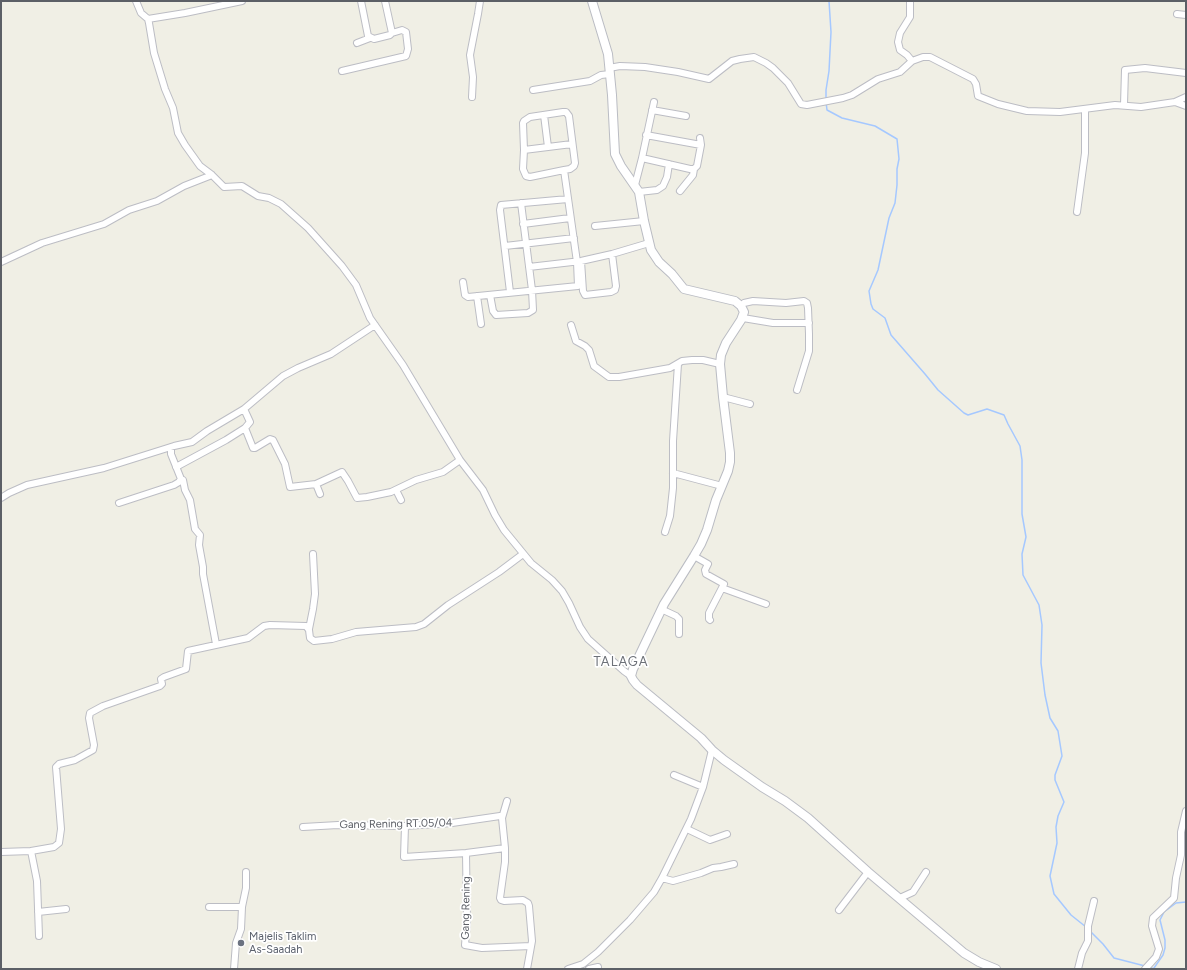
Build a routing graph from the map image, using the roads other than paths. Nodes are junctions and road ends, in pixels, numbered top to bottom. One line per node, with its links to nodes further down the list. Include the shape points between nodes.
1 (136, 1): 10 (street, via 141,13)
2 (242, 1): 10 (street)
3 (361, 1): 12 (street)
4 (385, 1): 11 (street)
5 (480, 1): 19 (street, via 470,56)
6 (592, 1): 16 (street, via 607,50)
7 (910, 1): 14 (street, via 910,18 900,33 898,42 900,50)
8 (1177, 14): 9 (street)
9 (1186, 15)
10 (148, 19): 39 (street, via 154,53 173,108 178,133 200,166)
11 (392, 32): 12 (street, via 378,39); 15 (street, via 406,32 406,56)
12 (370, 38): 13 (street)
13 (357, 43)
14 (912, 62): 16 (street, via 900,72 878,79 852,95 803,105 783,77 766,62 754,57 732,61 709,79 645,66 629,66); 25 (street, via 930,57 973,79 978,96 1004,106 1042,112)
15 (342, 71)
16 (610, 71): 18 (street, via 590,81); 40 (street, via 615,154)
17 (1186, 73): 23 (street, via 1145,68 1125,70)
18 (533, 90)
19 (472, 97)
20 (1186, 97): 22 (street)
21 (654, 102): 26 (street)
22 (1176, 102): 23 (street, via 1141,107); 24 (street)
23 (1124, 105): 25 (street)
24 (1186, 106)
25 (1085, 109): 44 (street, via 1085,153)
26 (652, 110): 28 (street); 29 (street)
27 (544, 115): 31 (street, via 563,112 568,114); 33 (street); 34 (street, via 530,117 524,121)
28 (686, 116)
29 (646, 135): 32 (street); 35 (street)
30 (700, 138): 32 (street)
31 (572, 144): 33 (street); 38 (street, via 575,163 572,168)
32 (701, 145): 37 (street, via 697,166)
33 (548, 147): 34 (street)
34 (524, 150): 38 (street, via 522,169 526,176)
35 (642, 158): 36 (street); 40 (street)
36 (669, 164): 37 (street); 40 (street, via 663,186 657,190)
37 (694, 169): 41 (street, via 693,175)
38 (564, 170): 42 (street)
39 (212, 175): 55 (street, via 184,186 157,201 129,210 104,224 42,243); 67 (street, via 224,187 242,186 258,196 272,198 308,228 353,280 366,312)
40 (637, 189): 46 (street)
41 (680, 191)
42 (568, 198): 43 (street); 45 (street)
43 (520, 203): 47 (street); 52 (street, via 500,207)
44 (1077, 212)
45 (570, 218): 47 (street); 49 (street)
46 (644, 221): 48 (street); 50 (street)
47 (523, 224): 51 (street)
48 (595, 226)
49 (574, 238): 51 (street); 54 (street)
50 (649, 243): 53 (street); 63 (street, via 655,257 684,289 730,300)
51 (525, 244): 52 (street); 56 (street)
52 (505, 246): 60 (street)
53 (612, 254): 54 (street); 58 (street, via 615,290 585,295)
54 (579, 261): 56 (street); 58 (street)
55 (1, 262)
56 (529, 267): 59 (street)
57 (463, 282): 62 (street, via 465,295)
58 (581, 286): 59 (street)
59 (532, 290): 60 (street); 61 (street, via 531,312 501,316 494,314)
60 (510, 292): 61 (street)
61 (490, 295): 62 (street)
62 (477, 296): 66 (street)
63 (741, 306): 64 (street); 65 (street, via 753,301 786,303 804,300 807,303)
64 (743, 318): 65 (street, via 773,323); 70 (street, via 723,347)
65 (809, 323): 71 (street, via 809,351)
66 (481, 324)
67 (375, 325): 74 (street, via 330,354 283,376); 77 (street, via 403,365)
68 (571, 325): 69 (street, via 576,341 587,348 594,366 606,376 619,377 670,368)
69 (678, 364): 70 (street, via 692,360); 79 (street)
70 (720, 364): 72 (street)
71 (797, 390)
72 (723, 398): 73 (street); 82 (street, via 730,465)
73 (750, 404)
74 (244, 409): 75 (street, via 250,422); 76 (street, via 192,442)
75 (245, 428): 78 (street); 81 (street, via 253,448 270,439 273,440 285,464 290,487)
76 (170, 447): 78 (street); 85 (street, via 104,468 27,485)
77 (460, 460): 83 (street, via 443,472 416,480); 90 (street, via 480,485 494,515)
78 (176, 467): 80 (street)
79 (673, 473): 82 (street); 88 (street, via 671,509)
80 (181, 479): 87 (street, via 174,485); 98 (street, via 200,535 203,574)
81 (316, 484): 83 (street, via 342,472 358,498); 84 (street)
82 (722, 486): 91 (street, via 707,530)
83 (396, 490): 86 (street)
84 (320, 494)
85 (1, 498)
86 (401, 500)
87 (119, 503)
88 (664, 532)
89 (312, 554): 96 (street, via 315,594)
90 (523, 554): 96 (street, via 420,626 356,632 314,641 310,638); 99 (street, via 562,591 588,639)
91 (694, 556): 92 (street, via 707,562 706,574 723,582); 94 (street)
92 (722, 588): 93 (street); 95 (street, via 709,613)
93 (766, 604)
94 (661, 609): 97 (street, via 679,619); 99 (street)
95 (710, 620)
96 (309, 629): 98 (street, via 306,626 266,625 250,637)
97 (679, 634)
98 (216, 644): 111 (street, via 188,651 186,668 161,678 162,685 90,713 93,750 56,767 62,829 59,843 54,847)
99 (631, 676): 100 (street, via 634,683)
100 (712, 750): 102 (street); 116 (street, via 796,809)
101 (674, 775): 102 (street)
102 (703, 787): 108 (street)
103 (507, 801): 105 (street)
104 (1186, 810): 136 (street, via 1174,898 1153,918 1152,926 1159,949 1156,957)
105 (502, 818): 106 (street, Gang Rening RT.05/04, via 495,815 460,823); 110 (street)
106 (404, 826): 107 (street, Gang Rening RT.05/04); 113 (street, via 404,857)
107 (303, 827)
108 (687, 829): 109 (street, via 710,840); 118 (street)
109 (727, 834)
110 (505, 848): 113 (street); 127 (street, via 500,900 521,900 528,903)
111 (31, 851): 112 (street); 125 (street, via 37,881)
112 (1, 852)
113 (466, 853): 127 (street, Gang Rening, via 465,945 482,948)
114 (734, 864): 118 (street, via 673,881)
115 (246, 872): 122 (street)
116 (868, 872): 119 (street); 124 (street)
117 (926, 872): 119 (street, via 911,893)
118 (662, 878): 128 (street, via 654,892 630,920)
119 (900, 898): 134 (street, via 964,953)
120 (1094, 901): 135 (street, via 1088,926 1088,941)
121 (209, 907): 122 (street)
122 (242, 907): 130 (street)
123 (66, 909): 125 (street)
124 (839, 910)
125 (38, 912): 126 (street)
126 (38, 936)
127 (531, 946): 131 (street)
128 (586, 962): 132 (street); 133 (street)
129 (598, 967): 133 (street)
130 (234, 969)
131 (527, 969)
132 (568, 969)
133 (588, 969)
134 (994, 969)
135 (1078, 969)
136 (1145, 969)

